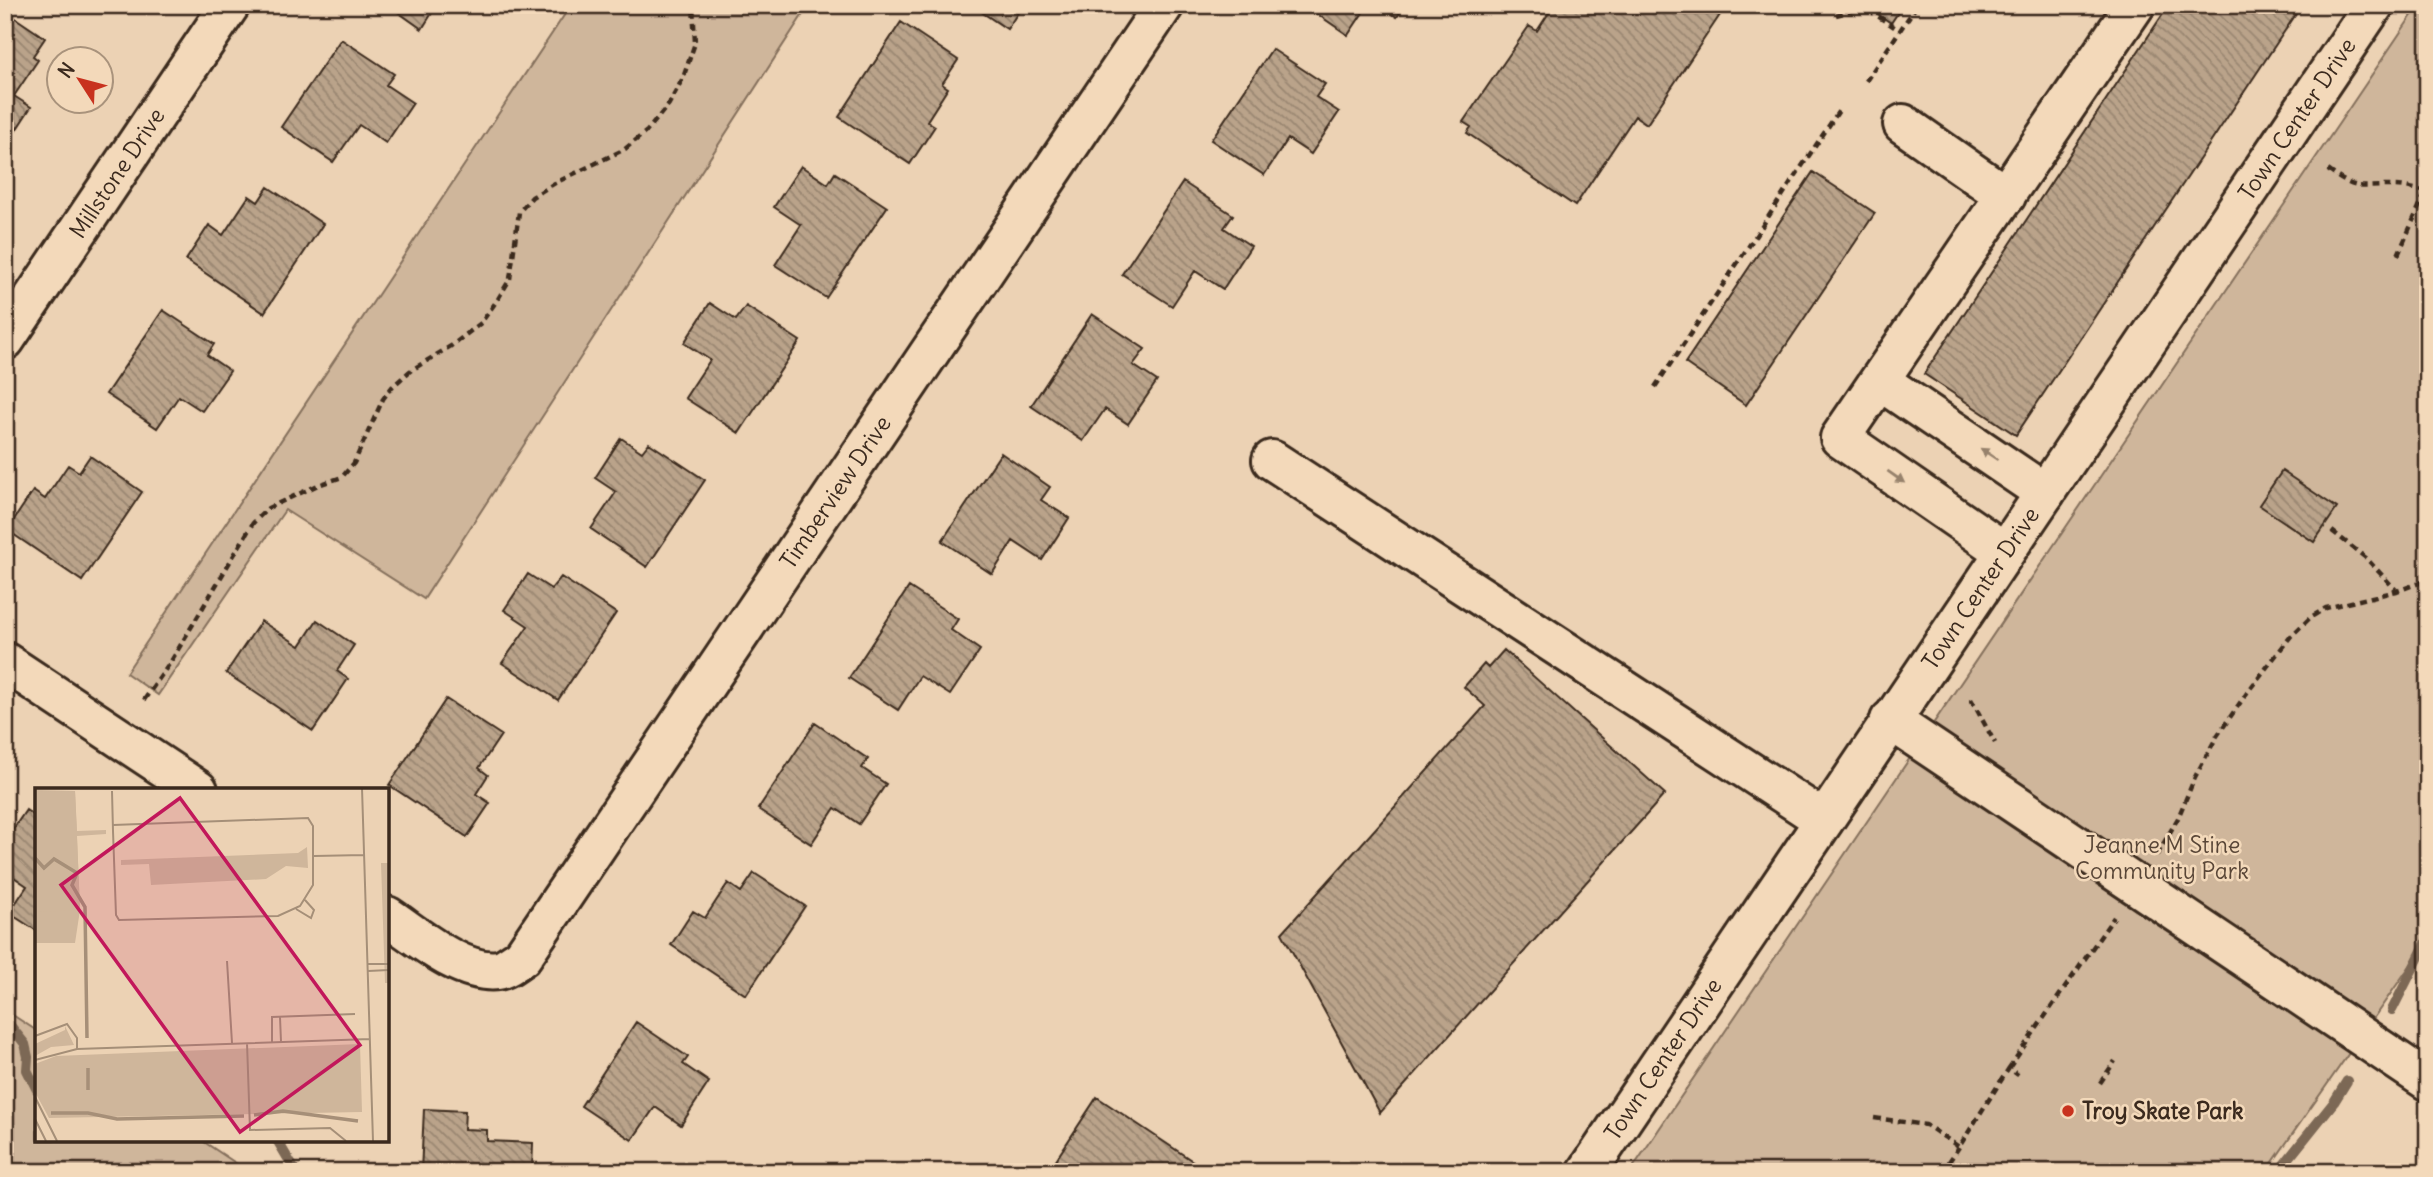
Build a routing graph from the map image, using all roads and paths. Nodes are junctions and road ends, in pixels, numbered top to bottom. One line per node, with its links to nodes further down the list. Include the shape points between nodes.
1 (230, 5): 16 (street, Millstone Drive)
2 (693, 5): 26 (path, via 695,43 683,78 648,131 625,149 532,197 519,212 509,279 481,323 392,387 354,463 342,477 268,508 253,523)
3 (1164, 5): 32 (street, Timberview Drive, via 522,957 500,970 476,969 455,961)
4 (1917, 5): 8 (path)
5 (2134, 5): 14 (street)
6 (2374, 5): 20 (street, Town Center Drive)
7 (1836, 15): 8 (path, via 1862,6)
8 (1900, 31): 9 (path)
9 (1866, 81)
10 (1840, 109): 18 (path)
11 (1903, 124): 14 (street)
12 (2328, 170): 13 (path, via 2359,188 2399,186)
13 (2427, 192): 15 (path)
14 (2006, 196): 17 (street)
15 (2398, 254)
16 (5, 340)
17 (1880, 381): 20 (street, one-way to 17); 22 (street, one-way to 22, via 1840,438)
18 (1655, 387)
19 (1272, 460): 29 (street)
20 (2045, 493): 22 (street, Town Center Drive)
21 (2332, 531): 24 (path)
22 (2005, 552): 27 (street, Town Center Drive)
23 (2428, 580): 24 (path)
24 (2397, 591): 30 (path, via 2326,608 2291,636 2217,736)
25 (5, 662): 28 (street)
26 (144, 700)
27 (1890, 720): 29 (street, Town Center Drive); 36 (street)
28 (195, 788)
29 (1824, 820): 40 (street, Town Center Drive)
30 (2153, 861)
31 (2120, 908): 34 (path)
32 (388, 917)
33 (2116, 1061): 37 (path)
34 (2010, 1068): 35 (path); 39 (path)
35 (2018, 1075)
36 (2428, 1081)
37 (2100, 1083)
38 (1874, 1118): 39 (path, via 1926,1125)
39 (1959, 1146): 41 (path)
40 (1587, 1172)
41 (1942, 1172)

